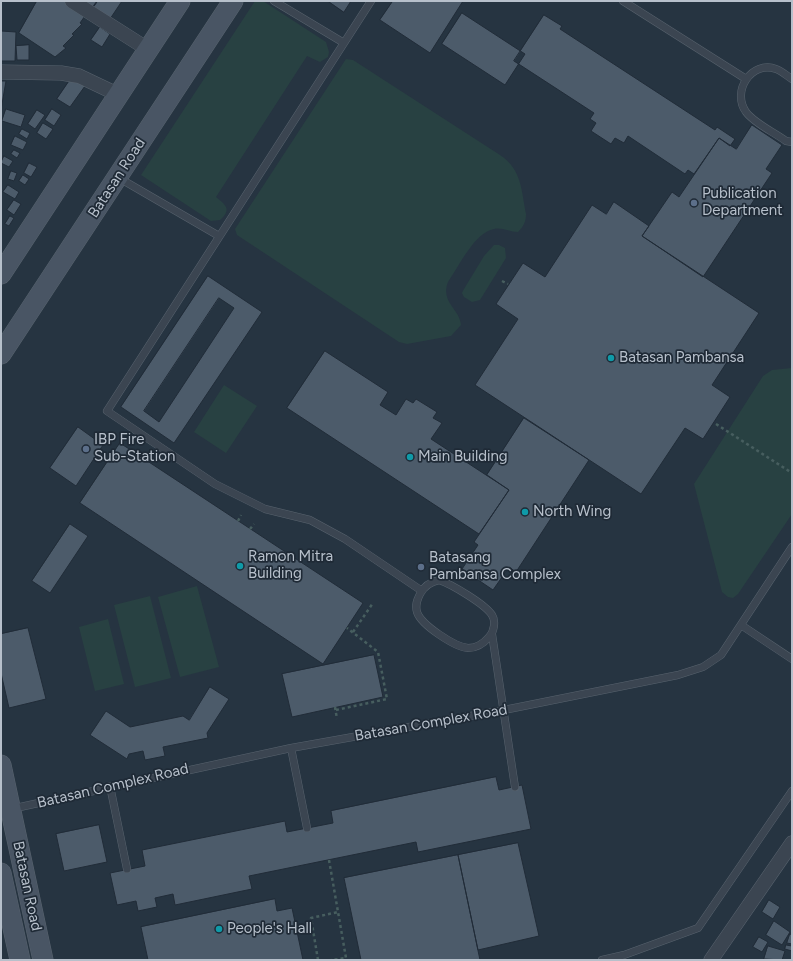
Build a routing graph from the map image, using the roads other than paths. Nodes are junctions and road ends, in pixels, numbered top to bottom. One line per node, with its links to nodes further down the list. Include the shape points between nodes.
1 (72, 1): 8 (street)
2 (179, 1): 8 (main road)
3 (233, 1): 14 (main road, Batasan Road)
4 (274, 1): 7 (lane)
5 (371, 1): 7 (lane)
6 (624, 1): 10 (lane)
7 (344, 43): 15 (lane)
8 (149, 50): 12 (main road)
9 (1, 72): 12 (street, via 61,73 79,76)
10 (746, 79): 11 (lane, via 760,69 768,68 777,69); 13 (lane, via 740,96 746,112 786,141)
11 (792, 79)
12 (119, 95): 16 (main road)
13 (792, 142)
14 (118, 178): 15 (lane); 17 (main road, Batasan Road)
15 (219, 236): 19 (lane, via 107,411 215,484 265,509 310,520 345,539)
16 (1, 274)
17 (1, 354)
18 (792, 547): 20 (lane, Batasan Complex Road)
19 (422, 591): 21 (lane, via 430,582 438,580 448,583 486,608 493,616 495,625); 21 (lane, via 416,601 417,612 424,623 450,641 461,647 472,648 483,644)
20 (742, 625): 22 (lane); 23 (lane, Batasan Complex Road, via 721,655 703,667 657,679)
21 (492, 634): 23 (lane)
22 (792, 659)
23 (504, 710): 24 (lane, Batasan Complex Road); 27 (lane)
24 (291, 748): 26 (lane, Batasan Complex Road); 30 (lane)
25 (1, 765): 29 (main road, Batasan Road)
26 (110, 786): 29 (lane, Batasan Complex Road); 32 (lane)
27 (515, 787)
28 (792, 791): 36 (lane, via 698,928 624,955)
29 (10, 810): 35 (main road, Batasan Road)
30 (308, 828)
31 (792, 843): 37 (street)
32 (127, 869)
33 (1, 873): 34 (main road, Batasan Road)
34 (20, 960)
35 (43, 960)
36 (602, 960)
37 (711, 960)

